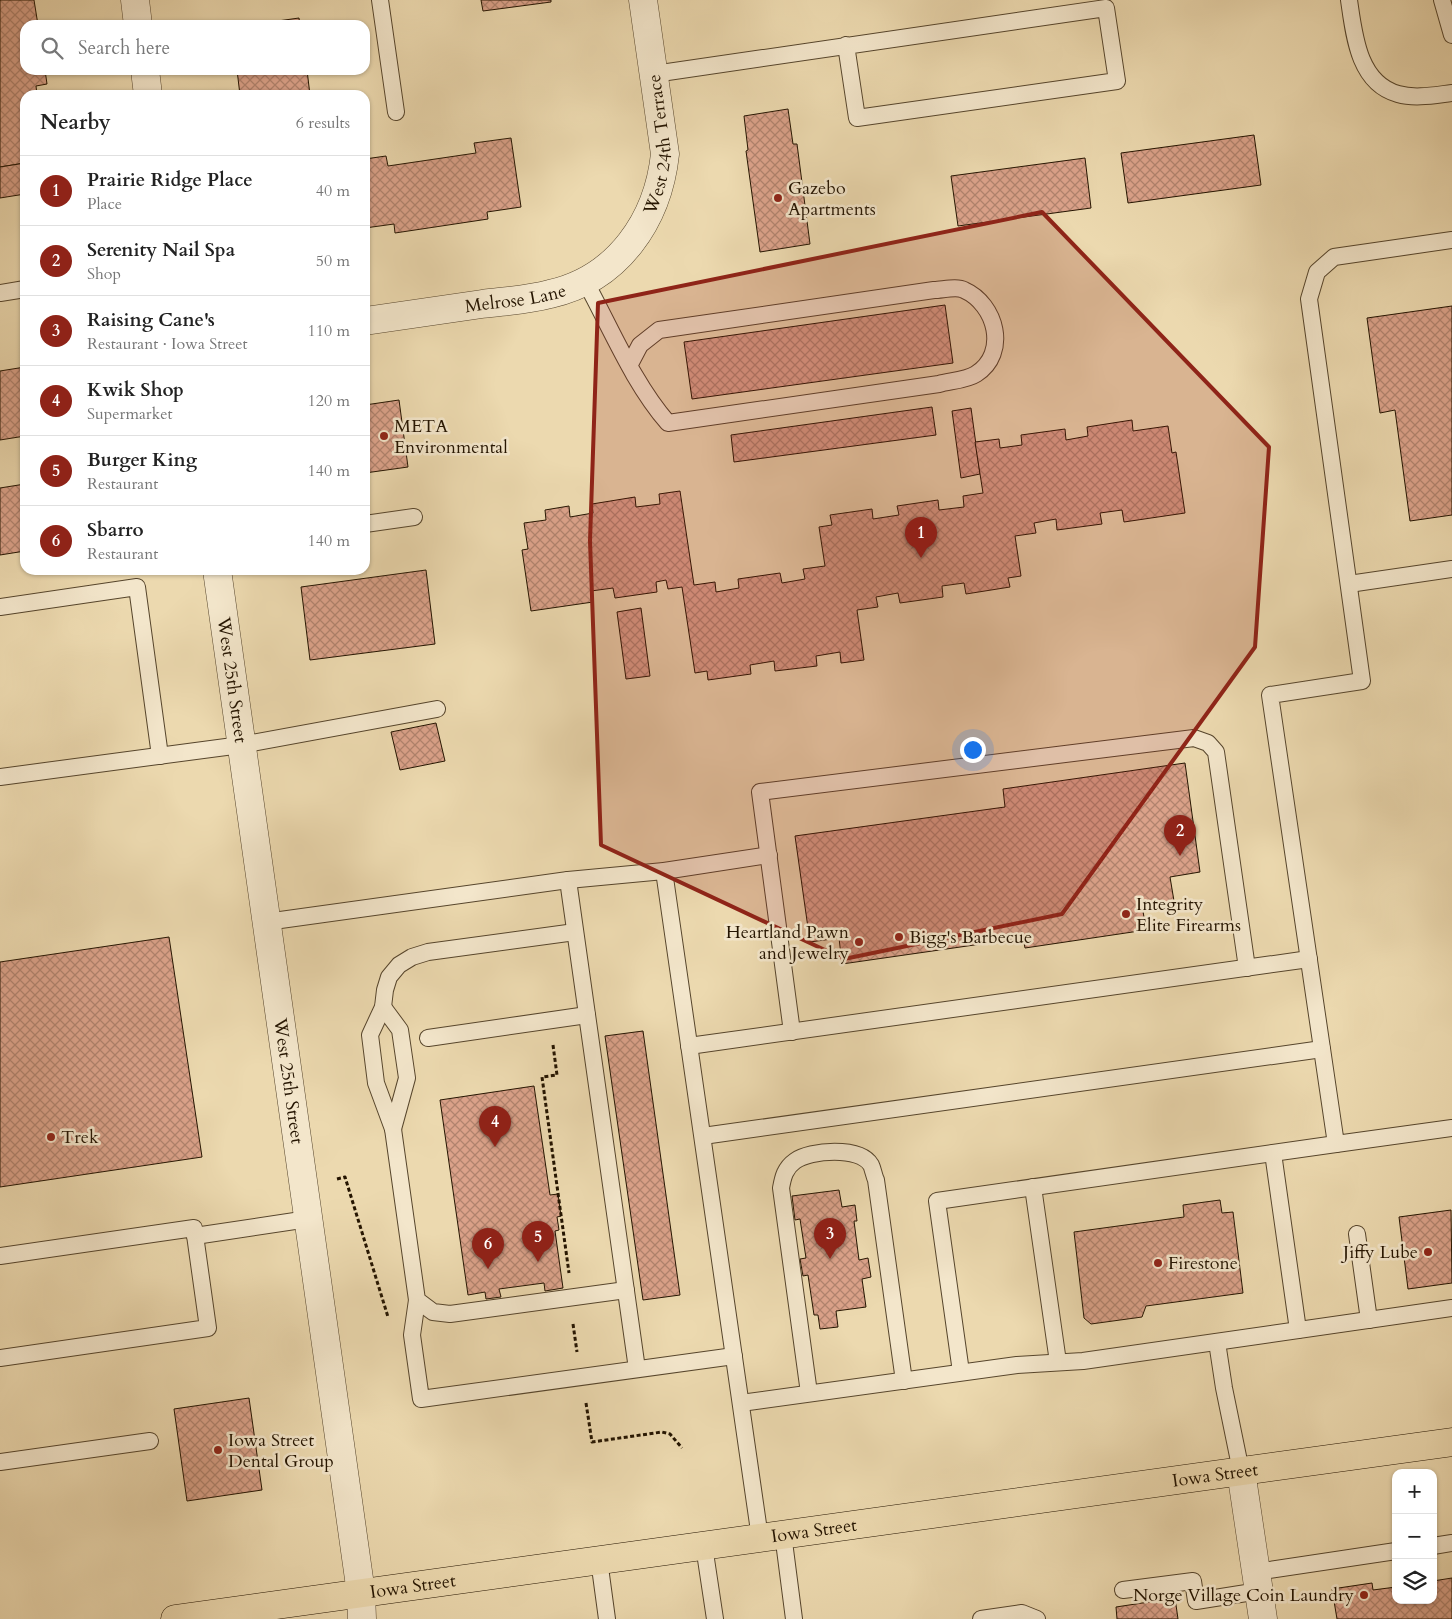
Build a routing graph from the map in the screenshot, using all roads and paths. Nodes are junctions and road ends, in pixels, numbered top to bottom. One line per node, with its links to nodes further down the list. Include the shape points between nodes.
1 (134, 0): 6 (street)
2 (380, 0): 13 (lane)
3 (643, 0): 9 (street, West 24th Terrace)
4 (1349, 0): 12 (lane, via 1363,63 1376,83 1398,94 1419,97)
5 (1442, 0): 7 (lane)
6 (137, 20)
7 (1452, 35)
8 (846, 45): 8 (lane, via 1106,8 1117,80 857,118); 9 (lane)
9 (654, 74): 14 (street, West 24th Terrace, via 665,154 663,176)
10 (146, 75): 11 (street)
11 (147, 90)
12 (1452, 93)
13 (396, 112)
14 (644, 226): 16 (street, Melrose Lane, via 624,252)
15 (1452, 240): 25 (lane, via 1334,257 1317,272 1314,281 1309,299)
16 (585, 281): 19 (street, Melrose Lane, via 551,294); 20 (lane)
17 (20, 290): 18 (lane)
18 (0, 292)
19 (370, 319)
20 (630, 364): 20 (lane, via 652,404 668,423 939,384 976,374 993,358 996,333 986,304 963,289 934,290 659,330 640,345)
21 (414, 517): 22 (lane)
22 (370, 523)
23 (1452, 569): 25 (lane)
24 (218, 575): 28 (street, West 25th Street)
25 (1349, 584): 36 (lane, via 1362,681 1270,695)
26 (0, 607): 29 (lane, via 136,587)
27 (437, 709): 28 (lane)
28 (241, 745): 29 (lane); 34 (street, West 25th Street)
29 (160, 756): 30 (lane)
30 (0, 777)
31 (769, 855): 32 (lane); 37 (lane, via 760,792 1194,738 1208,743 1216,752); 41 (lane)
32 (664, 871): 33 (lane); 43 (lane)
33 (568, 880): 34 (lane); 35 (lane)
34 (266, 922): 51 (street, West 25th Street)
35 (575, 932): 38 (lane, via 428,952 412,957 389,977); 39 (lane)
36 (1309, 959): 37 (lane); 44 (lane)
37 (1247, 968): 41 (lane)
38 (383, 1007): 46 (lane, via 370,1035 376,1083); 46 (lane, via 400,1030 407,1078)
39 (587, 1015): 40 (lane); 55 (lane)
40 (549, 1021): 42 (lane); 56 (path, via 557,1075 542,1078)
41 (792, 1032): 43 (lane)
42 (428, 1038)
43 (690, 1046): 47 (lane)
44 (1322, 1049): 47 (lane); 48 (lane)
45 (1452, 1128): 48 (lane)
46 (393, 1129): 57 (lane)
47 (703, 1136): 62 (lane)
48 (1336, 1144): 49 (lane)
49 (1273, 1153): 50 (lane); 60 (lane)
50 (1033, 1187): 64 (lane); 66 (lane, via 937,1201)
51 (308, 1219): 53 (lane); 84 (street, West 25th Street)
52 (1357, 1234): 59 (lane)
53 (195, 1236): 54 (lane, via 194,1228); 63 (lane, via 208,1328)
54 (0, 1256)
55 (626, 1290): 56 (lane); 65 (lane)
56 (571, 1298): 57 (lane, via 450,1314 433,1312); 67 (path)
57 (417, 1300): 67 (lane, via 412,1334 421,1399)
58 (1452, 1308): 59 (lane)
59 (1369, 1320): 60 (lane)
60 (1298, 1330): 61 (lane)
61 (1217, 1342): 64 (lane); 75 (lane)
62 (734, 1356): 65 (lane); 70 (lane)
63 (0, 1358)
64 (1058, 1362): 66 (lane)
65 (637, 1369): 67 (lane)
66 (962, 1372): 68 (lane)
67 (581, 1377): 73 (path, via 592,1442 662,1432 670,1434)
68 (904, 1380): 69 (lane); 69 (lane, via 876,1180 871,1165 850,1152 803,1156 784,1173 781,1188)
69 (809, 1393): 70 (lane)
70 (741, 1403): 76 (lane)
71 (150, 1441): 74 (lane)
72 (1452, 1442): 75 (highway, Iowa Street)
73 (682, 1448)
74 (0, 1462)
75 (1241, 1471): 76 (highway, Iowa Street); 82 (street)
76 (772, 1536): 79 (highway, Iowa Street); 89 (lane)
77 (1452, 1543): 78 (lane)
78 (1437, 1545)
79 (704, 1546): 81 (highway, Iowa Street); 88 (lane)
80 (1392, 1552): 82 (lane)
81 (599, 1560): 84 (highway, Iowa Street); 87 (lane)
82 (1257, 1582): 83 (lane, via 1196,1601 1193,1581); 92 (street)
83 (1123, 1590)
84 (361, 1606): 85 (highway, Iowa Street); 86 (street, West 25th Street)
85 (175, 1619)
86 (369, 1619)
87 (607, 1619)
88 (715, 1619)
89 (794, 1619)
90 (981, 1619): 91 (lane, via 1022,1613)
91 (1038, 1619)
92 (1263, 1619)

